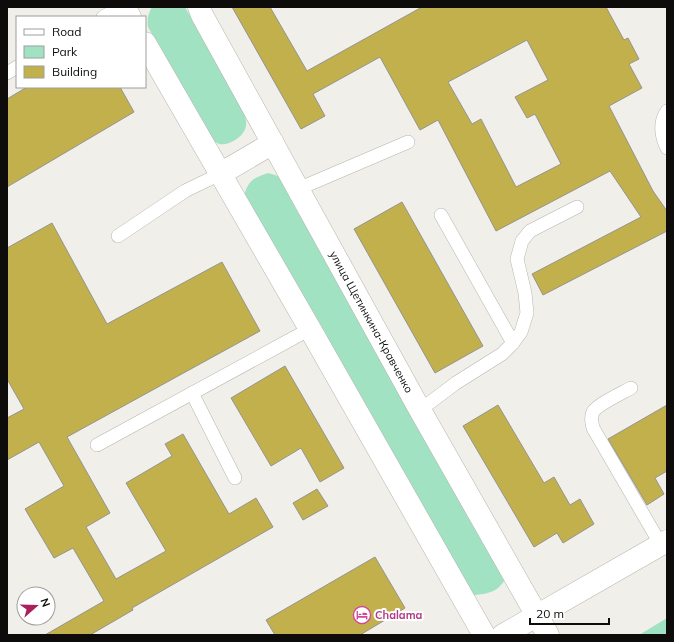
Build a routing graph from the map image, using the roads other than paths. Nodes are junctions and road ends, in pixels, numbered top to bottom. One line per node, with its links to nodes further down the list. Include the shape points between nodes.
1 (121, 7): 4 (lane)
2 (124, 7): 5 (street)
3 (199, 7): 11 (street, улица Щетинкина-Кравченко)
4 (105, 16)
5 (129, 16)
6 (146, 45): 13 (street)
7 (16, 68): 8 (lane)
8 (7, 73)
9 (667, 111): 12 (lane, via 663,117 662,129)
10 (408, 142): 14 (lane)
11 (273, 143): 13 (street); 14 (street, улица Щетинкина-Кравченко)
12 (667, 148)
13 (220, 174): 17 (lane, via 185,191); 18 (street)
14 (298, 189): 22 (street, улица Щетинкина-Кравченко)
15 (577, 207): 19 (lane, via 530,231 522,241 517,259 528,313 521,332)
16 (440, 215): 19 (lane)
17 (118, 236)
18 (310, 328): 21 (lane); 27 (street)
19 (513, 343): 22 (lane, via 502,354)
20 (631, 388): 25 (lane, via 601,404 594,411 591,420 593,428)
21 (192, 393): 23 (lane); 24 (lane)
22 (420, 410): 26 (street, улица Щетинкина-Кравченко)
23 (97, 446)
24 (235, 478)
25 (664, 543): 26 (street)
26 (537, 615): 28 (street); 29 (street, улица Щетинкина-Кравченко)
27 (484, 635)
28 (503, 635)
29 (548, 635)

